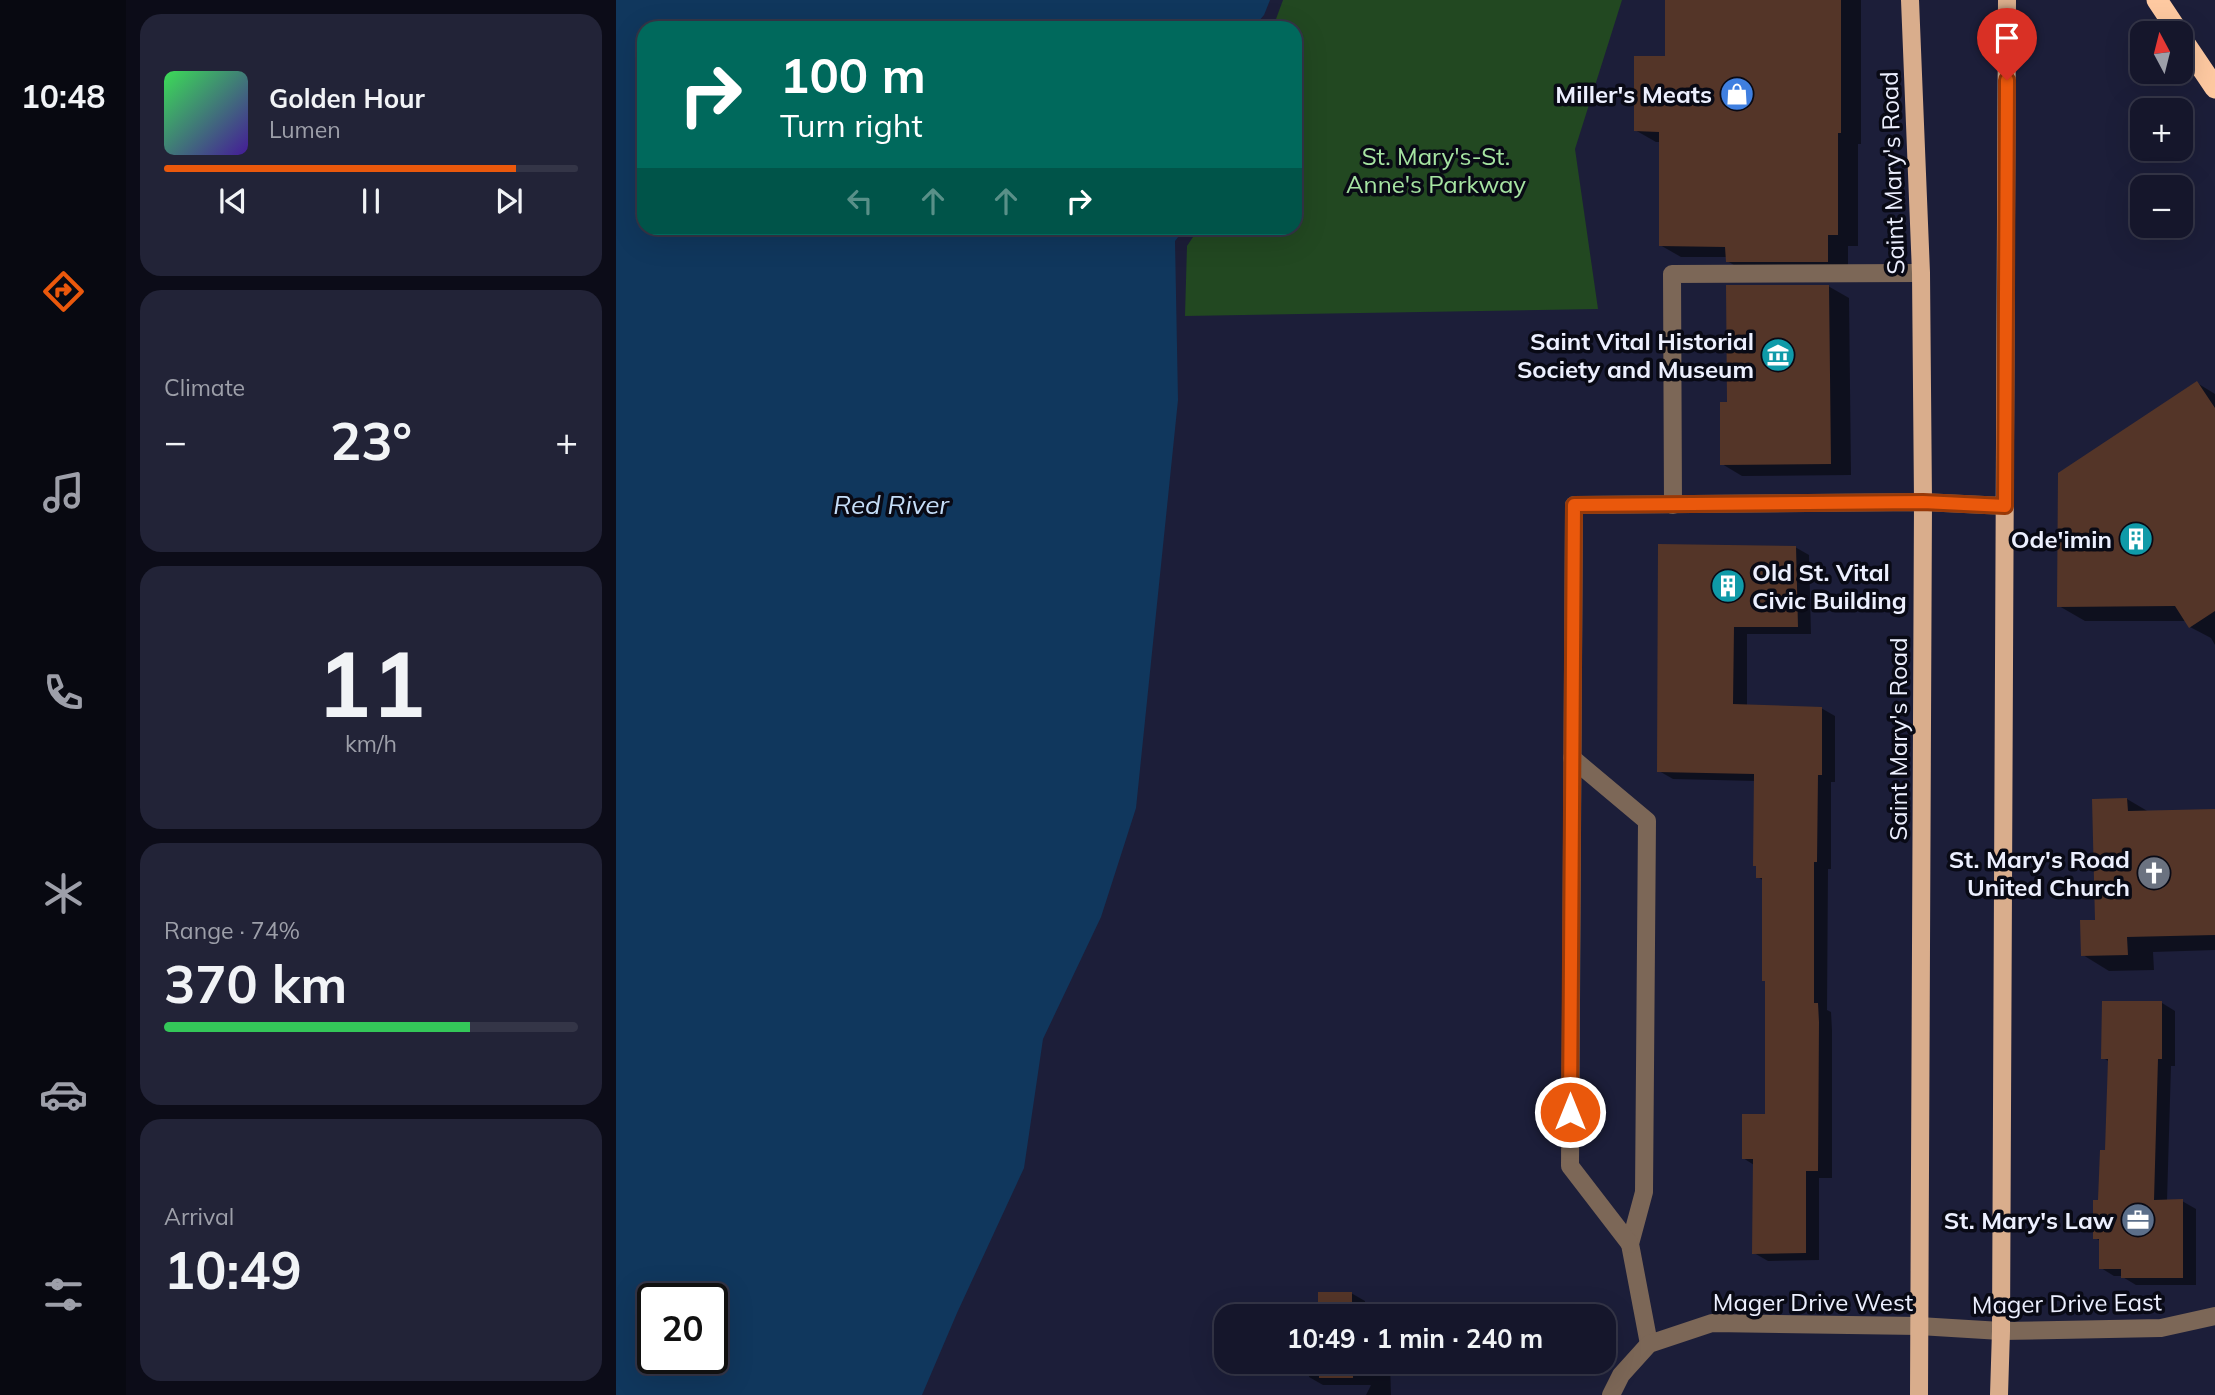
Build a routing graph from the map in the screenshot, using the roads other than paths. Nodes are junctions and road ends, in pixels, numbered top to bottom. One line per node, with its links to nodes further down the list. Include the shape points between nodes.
1 (1910, 0): 7 (main road, Saint Mary's Road)
2 (2007, 0): 10 (main road)
3 (2157, 0): 4 (highway)
4 (2171, 21)
5 (2193, 55): 6 (highway)
6 (2215, 88)
7 (1921, 272): 8 (main road, Saint Mary's Road); 9 (street, via 1672,274)
8 (1923, 502): 9 (street); 10 (street); 14 (main road, Saint Mary's Road)
9 (1673, 505): 11 (street, via 1574,505)
10 (2005, 506): 16 (main road)
11 (1572, 758): 12 (street, via 1570,1166); 12 (street, via 1647,821 1644,1192)
12 (1630, 1244): 17 (street)
13 (2215, 1316): 16 (street, Mager Drive East, via 2161,1328)
14 (1919, 1326): 15 (street, Mager Drive West); 17 (street, Mager Drive West, via 1712,1323); 19 (main road, Saint Mary's Road)
15 (1960, 1329): 16 (street, Mager Drive East)
16 (2001, 1331): 20 (main road)
17 (1650, 1343): 18 (street, Mager Drive West, via 1621,1375)
18 (1611, 1395)
19 (1919, 1395)
20 (1999, 1395)

